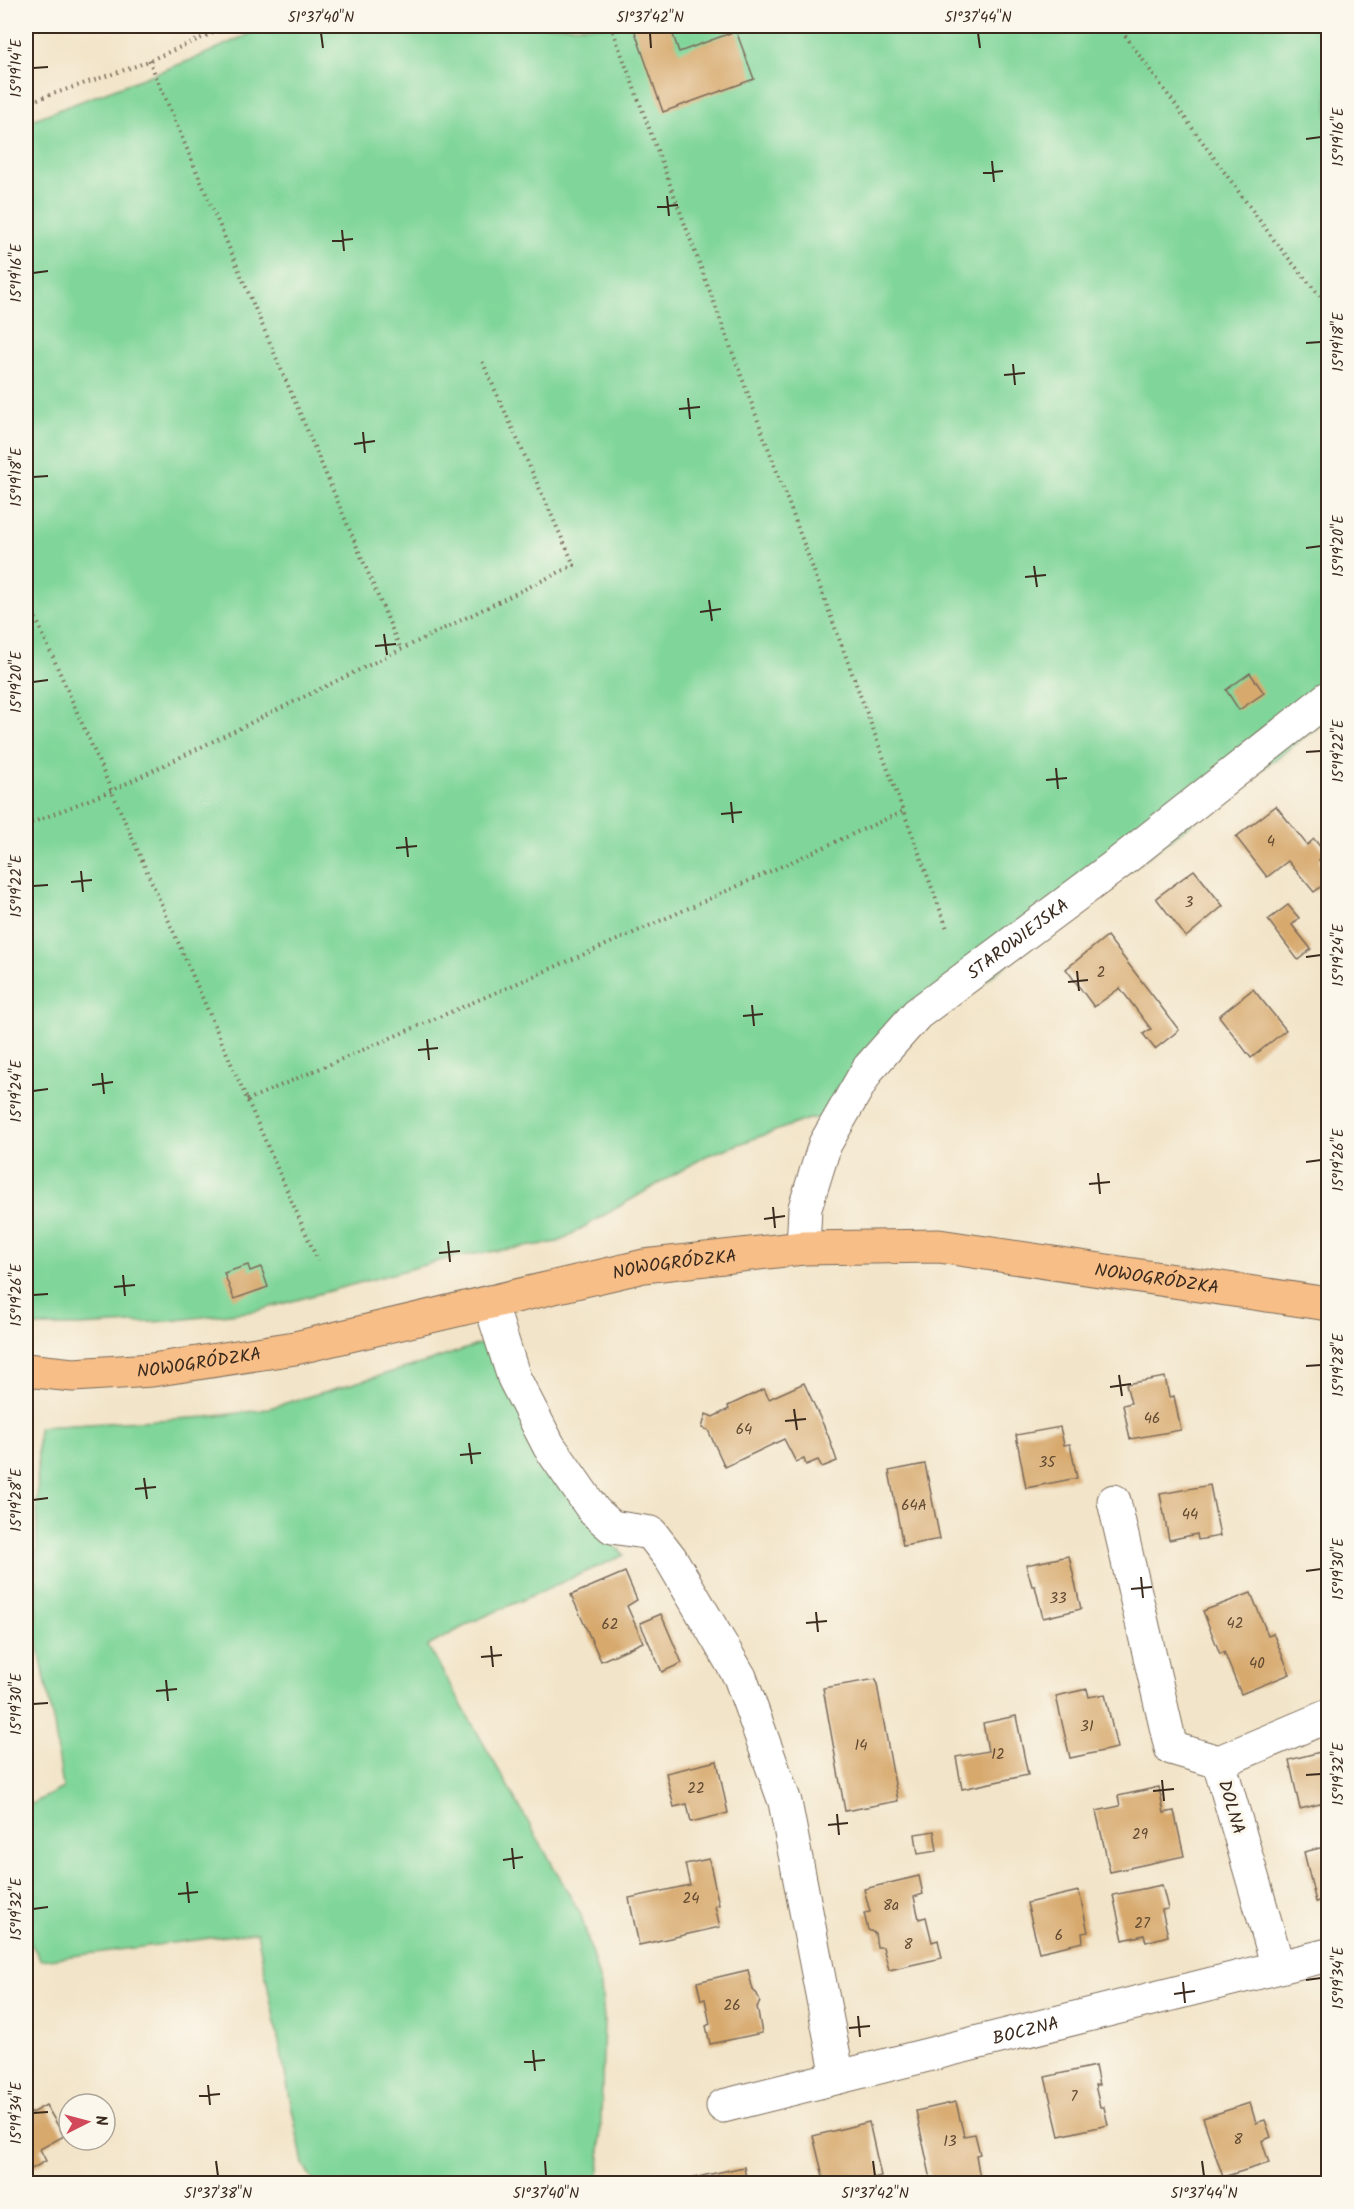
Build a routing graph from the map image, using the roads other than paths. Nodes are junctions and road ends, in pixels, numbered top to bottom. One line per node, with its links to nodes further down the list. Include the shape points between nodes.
1 (1329, 698): 2 (street, STAROWIEJSKA, via 916,1014 868,1069 825,1144 805,1208)
2 (803, 1248): 3 (main road, NOWOGRÓDZKA, via 644,1266); 4 (main road, NOWOGRÓDZKA, via 939,1246)
3 (490, 1302): 5 (main road, NOWOGRÓDZKA, via 295,1348 152,1370 73,1375); 11 (street, via 513,1378 549,1446 594,1511 612,1527 651,1533 671,1559 740,1677 785,1802)
4 (1329, 1304)
5 (26, 1370)
6 (1114, 1501): 8 (street, via 1171,1748)
7 (1329, 1716): 8 (street, DOLNA)
8 (1219, 1762): 10 (street, DOLNA)
9 (1329, 1955): 10 (street, BOCZNA)
10 (1278, 1967): 11 (street, BOCZNA)
11 (838, 2077): 12 (street, BOCZNA)
12 (723, 2106)

